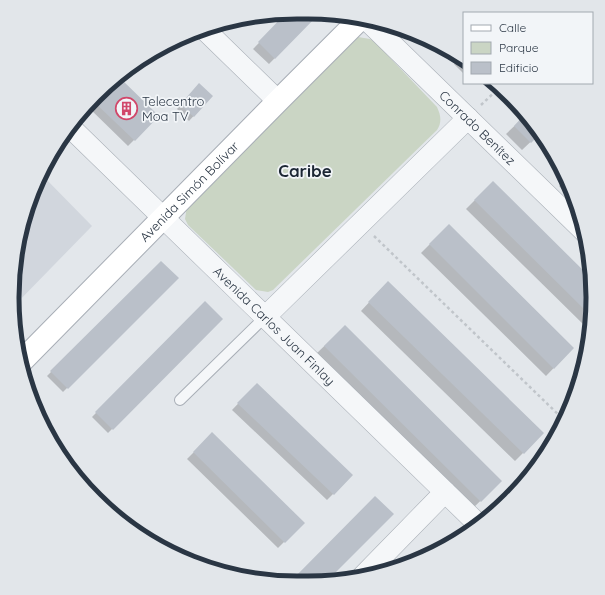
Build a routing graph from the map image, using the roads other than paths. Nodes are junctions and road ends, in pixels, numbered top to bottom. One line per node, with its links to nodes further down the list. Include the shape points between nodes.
1 (356, 23): 4 (street, Avenida Simón Bolívar)
2 (374, 27): 5 (street, Conrado Benítez)
3 (209, 34): 4 (street)
4 (278, 101): 7 (street, Avenida Simón Bolívar)
5 (468, 118): 8 (street, Conrado Benítez); 9 (street)
6 (75, 131): 7 (street, Avenida Carlos Juan Finlay)
7 (164, 218): 9 (street, Avenida Carlos Juan Finlay); 10 (street, Avenida Simón Bolívar)
8 (577, 224)
9 (265, 317): 11 (lane); 12 (street, Avenida Carlos Juan Finlay)
10 (25, 358)
11 (180, 400)
12 (445, 492): 13 (street, Avenida Carlos Juan Finlay); 14 (street)
13 (474, 520)
14 (370, 569)

